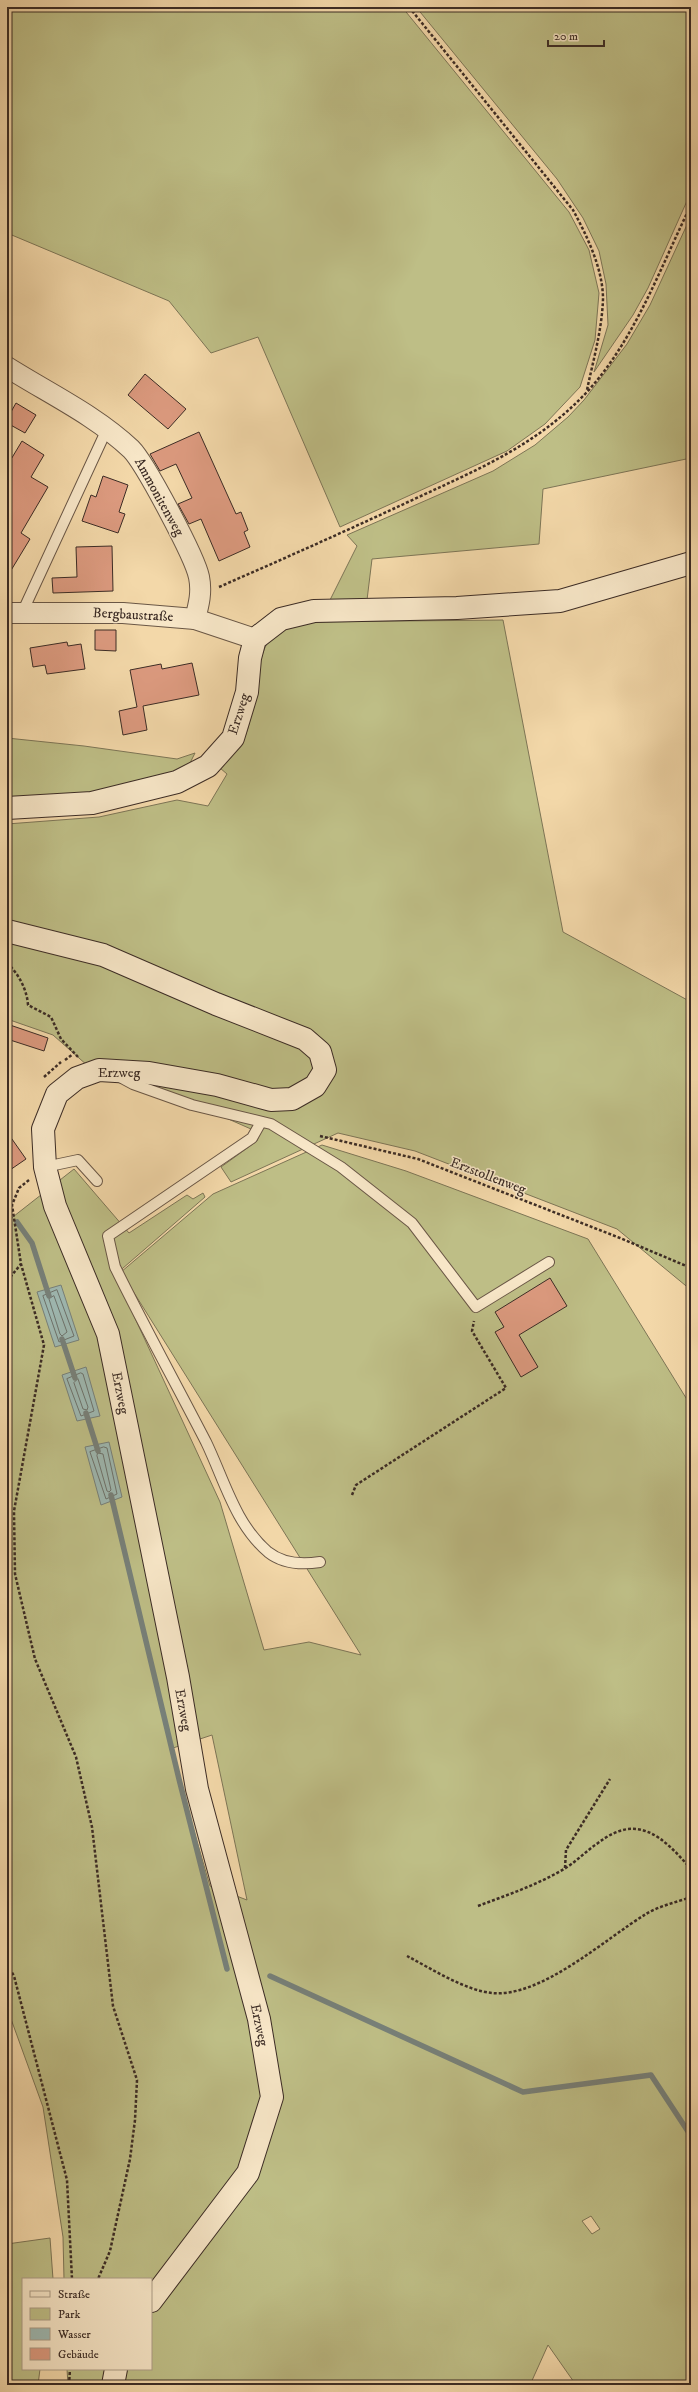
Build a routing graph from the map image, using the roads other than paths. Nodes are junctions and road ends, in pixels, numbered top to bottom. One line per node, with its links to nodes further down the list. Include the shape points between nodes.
1 (7, 367): 2 (street, Ammonitenweg)
2 (107, 429): 4 (lane); 5 (street, Ammonitenweg, via 132,450 147,472 177,529 198,575 201,594)
3 (691, 563): 6 (street, via 560,601 457,608 314,611 281,619)
4 (14, 613): 5 (street, Bergbaustraße, via 123,613)
5 (195, 619): 6 (street, Bergbaustraße)
6 (255, 639): 7 (street, Erzweg, via 247,692 233,738 208,766 177,782 92,803)
7 (7, 808)
8 (7, 931): 9 (street, Erzweg, via 103,955 305,1039 320,1052 325,1070 315,1086 292,1099 271,1100 210,1083 148,1072)
9 (110, 1071): 10 (lane, via 133,1084 192,1105); 11 (street, Erzweg, via 99,1070 77,1078 57,1094 43,1129)
10 (261, 1122): 13 (lane, via 270,1124 341,1167 412,1223 476,1307); 14 (lane, via 252,1138 108,1236 115,1268 249,1532 268,1552 285,1562)
11 (45, 1167): 12 (lane, via 78,1160); 15 (street, Erzweg, via 55,1206 108,1334 176,1670 197,1789 259,2019 272,2097 248,2173)
12 (97, 1181)
13 (549, 1262)
14 (320, 1562)
15 (152, 2300)
16 (116, 2370): 17 (street)
17 (113, 2385)

